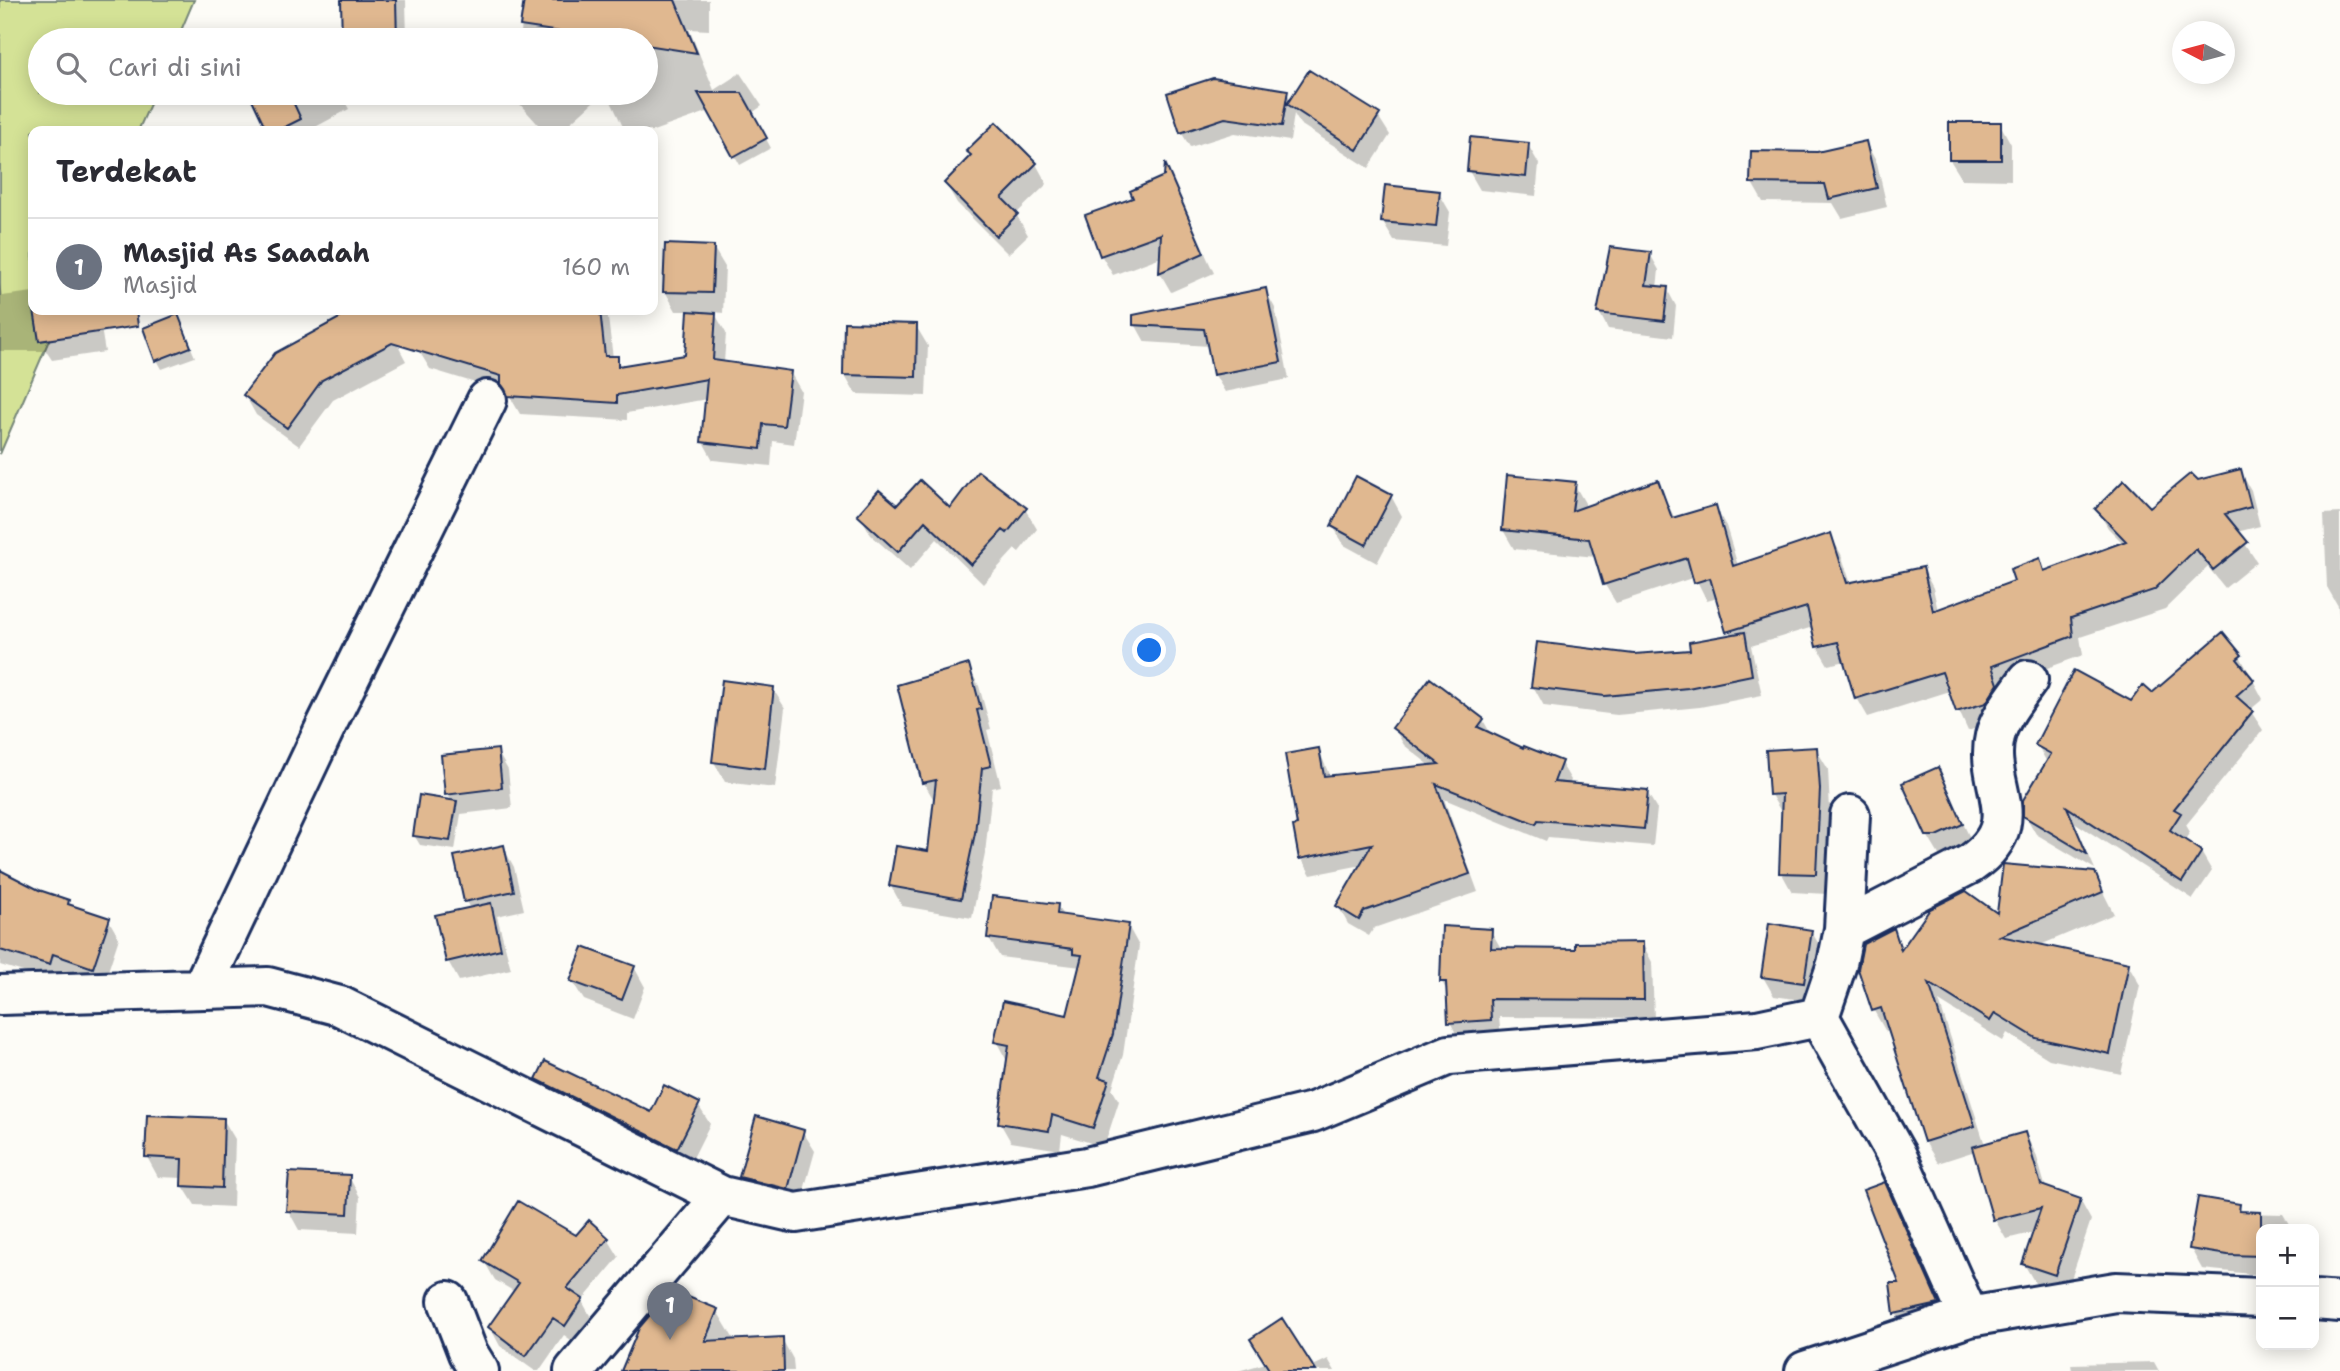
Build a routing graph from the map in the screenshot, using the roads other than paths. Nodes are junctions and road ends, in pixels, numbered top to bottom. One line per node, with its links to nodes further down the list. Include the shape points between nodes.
1 (487, 400): 5 (street)
2 (2028, 680): 4 (street, via 1995,735 2001,803 1999,830 1989,851)
3 (1850, 815): 4 (street)
4 (1844, 929): 7 (street)
5 (202, 988): 6 (street); 8 (street, via 268,986 340,1006)
6 (0, 995)
7 (1819, 1017): 8 (street, via 1757,1030 1449,1055 1314,1112 1012,1181 796,1213); 13 (street, via 1897,1156)
8 (722, 1196): 15 (street)
9 (2256, 1298): 13 (street, via 2116,1292)
10 (2319, 1300): 12 (street)
11 (448, 1301): 14 (street)
12 (2340, 1302)
13 (1969, 1317): 16 (street)
14 (480, 1371)
15 (574, 1371)
16 (1805, 1371)

